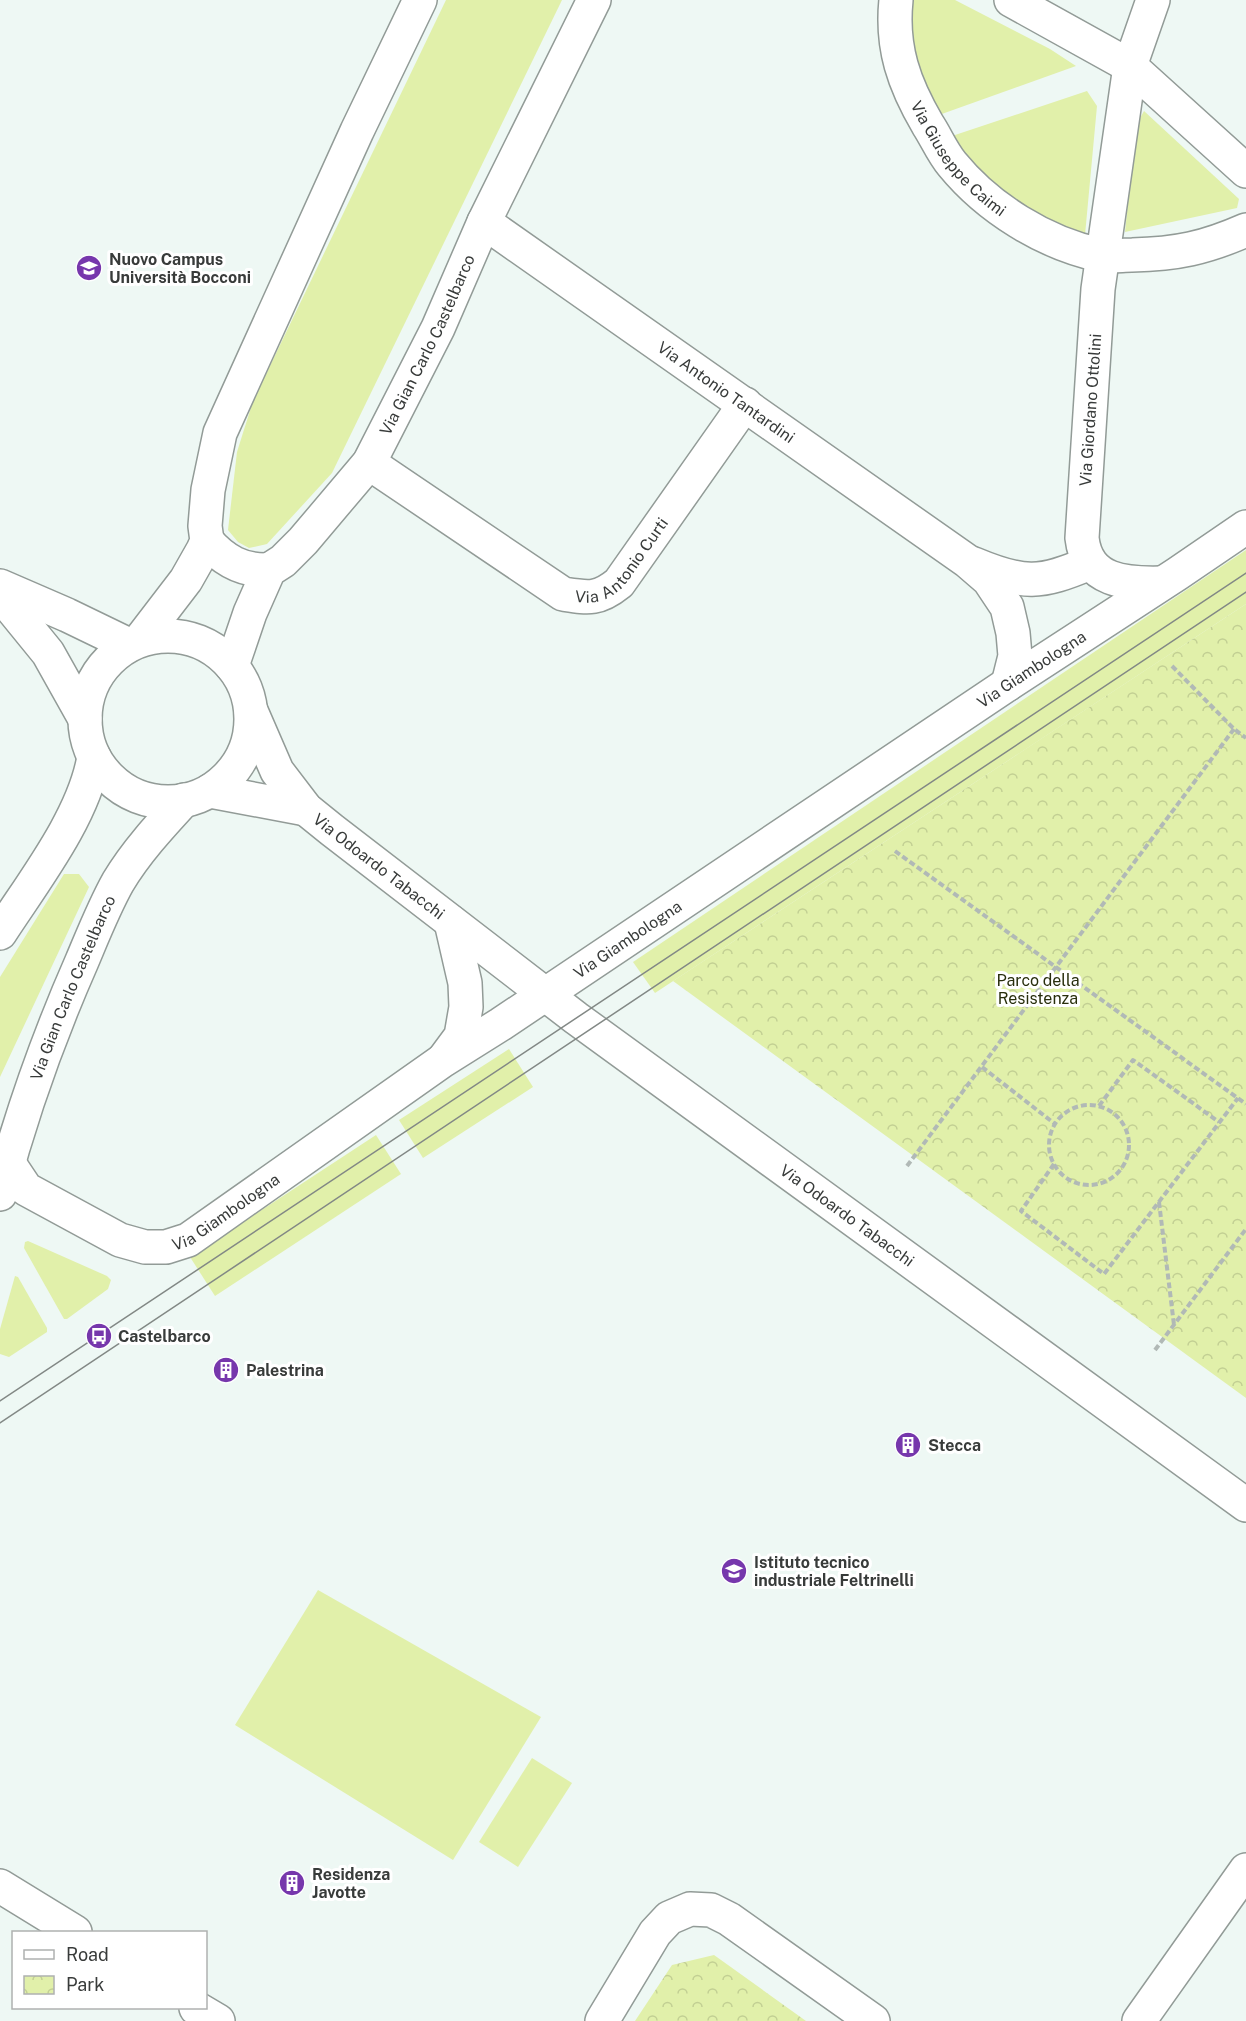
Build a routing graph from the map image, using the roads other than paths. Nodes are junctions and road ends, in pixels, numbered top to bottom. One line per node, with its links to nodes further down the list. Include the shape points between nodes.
1 (420, 0): 14 (street, via 220,433 208,490)
2 (594, 0): 8 (street, Via Gian Carlo Castelbarco)
3 (896, 0): 10 (street, Via Giuseppe Caimi, via 894,22 900,67 913,98 951,162 976,189 1011,217 1054,240)
4 (1011, 0): 6 (street)
5 (1153, 0): 6 (street)
6 (1130, 66): 7 (street); 10 (street)
7 (1246, 171)
8 (484, 222): 11 (street, Via Antonio Tantardini); 12 (street, Via Gian Carlo Castelbarco, via 438,328)
9 (1246, 230): 10 (street, Via Giuseppe Caimi, via 1201,248 1161,254)
10 (1102, 255): 16 (street, Via Giordano Ottolini, via 1082,538)
11 (745, 404): 12 (street, Via Antonio Curti, via 619,583 589,598 563,594); 15 (street, Via Antonio Tantardini)
12 (369, 463): 17 (street, Via Gian Carlo Castelbarco, via 303,542)
13 (1246, 527): 18 (street, Via Giambologna)
14 (207, 541): 17 (street, via 232,563); 21 (street, via 186,580)
15 (967, 561): 16 (street, Via Antonio Tantardini, via 1004,576 1030,580 1051,578); 23 (street, Via Antonio Tantardini, via 989,580 1007,607 1015,656)
16 (1090, 563): 18 (street, via 1107,576 1136,584)
17 (269, 570): 22 (street, Via Gian Carlo Castelbarco)
18 (1162, 584): 23 (street, Via Giambologna)
19 (0, 586): 21 (street)
20 (0, 594): 25 (street, via 48,653)
21 (135, 643): 22 (street, via 169,636 190,639 208,646); 25 (street, via 109,661 96,677)
22 (232, 666): 24 (street, via 243,684)
23 (1008, 684): 31 (street, Via Giambologna)
24 (251, 711): 27 (street, via 244,754 233,771); 28 (street, Via Odoardo Tabacchi, via 277,771)
25 (85, 719): 26 (street)
26 (94, 757): 27 (street, via 113,781 131,793 171,802); 30 (street, via 92,773 75,811)
27 (197, 796): 28 (street, Via Odoardo Tabacchi); 33 (street, Via Gian Carlo Castelbarco, via 143,846 118,882 64,1001)
28 (306, 809): 29 (street, Via Odoardo Tabacchi)
29 (451, 922): 31 (street, Via Odoardo Tabacchi); 32 (street, Via Odoardo Tabacchi, via 465,982 466,1007 461,1036)
30 (0, 933)
31 (544, 994): 32 (street, Via Giambologna); 35 (street, Via Odoardo Tabacchi)
32 (442, 1061): 33 (street, Via Giambologna, via 188,1240 166,1247 145,1247 120,1240 26,1189)
33 (4, 1159): 34 (street, Via Gian Carlo Castelbarco)
34 (0, 1194)
35 (1246, 1505)
36 (1246, 1870): 43 (street)
37 (0, 1886): 38 (street)
38 (73, 1931)
39 (199, 2009): 40 (street)
40 (218, 2021)
41 (602, 2021): 42 (street, via 655,1933 669,1918 690,1909 711,1910 729,1919)
42 (873, 2021)
43 (1139, 2021)

